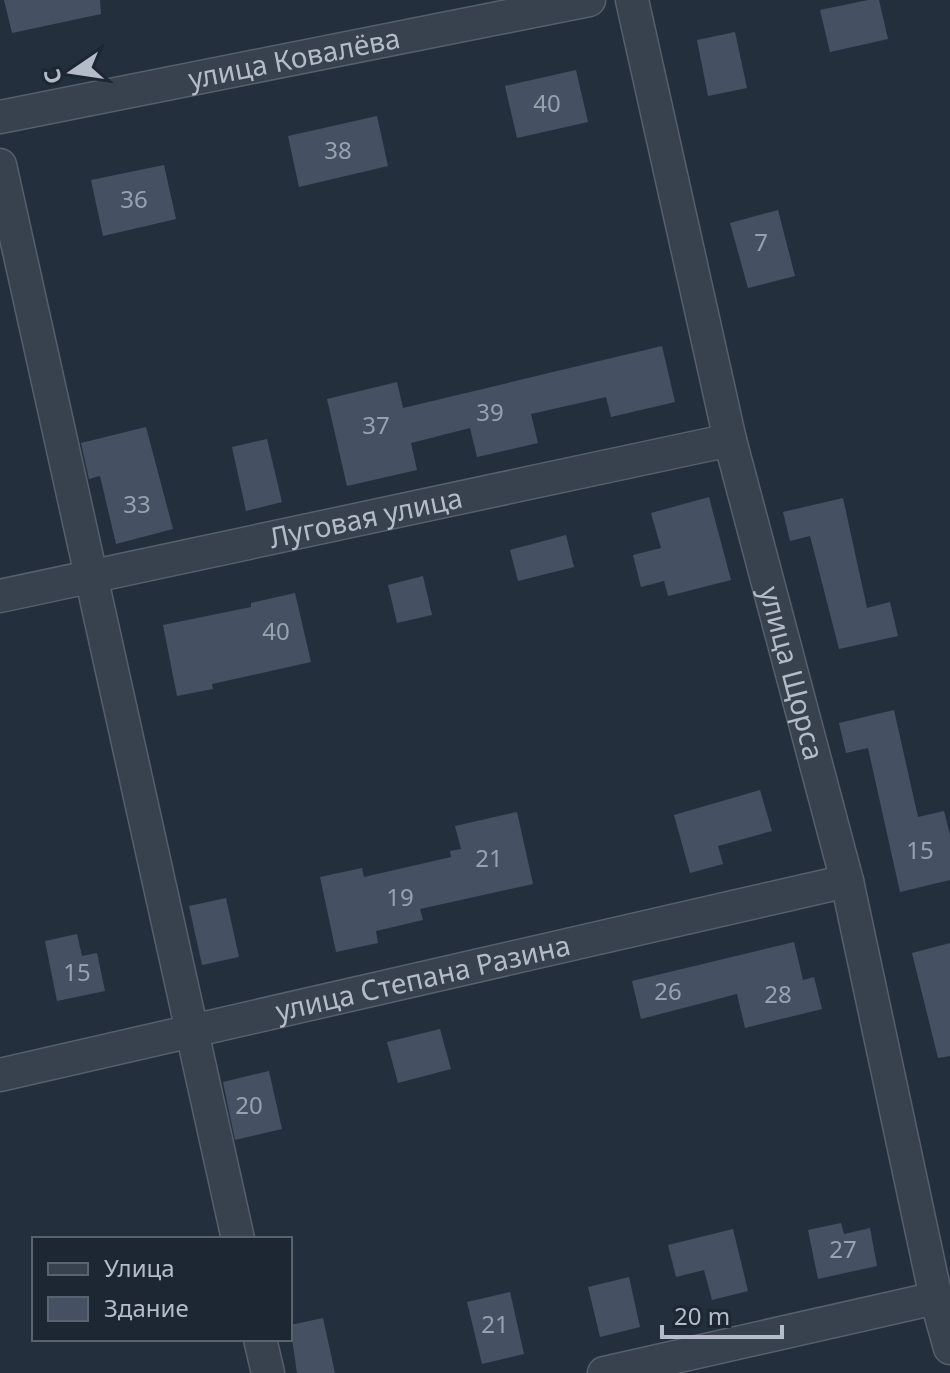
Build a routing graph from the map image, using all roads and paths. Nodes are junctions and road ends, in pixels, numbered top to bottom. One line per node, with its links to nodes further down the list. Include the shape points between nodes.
1 (589, 0): 3 (street, улица Ковалёва)
2 (632, 0): 5 (street, улица Щорса)
3 (0, 117)
4 (0, 165): 6 (street)
5 (730, 440): 6 (street, Луговая улица); 8 (street, улица Щорса)
6 (91, 576): 7 (street, Луговая улица); 9 (street)
7 (0, 596)
8 (847, 881): 9 (street, улица Степана Разина); 12 (street, улица Щорса)
9 (192, 1032): 10 (street, улица Степана Разина); 11 (street)
10 (0, 1075)
11 (238, 1237)
12 (936, 1298): 14 (street, улица Щорса); 16 (street)
13 (260, 1341): 15 (street)
14 (950, 1348)
15 (268, 1373)
16 (604, 1373)

